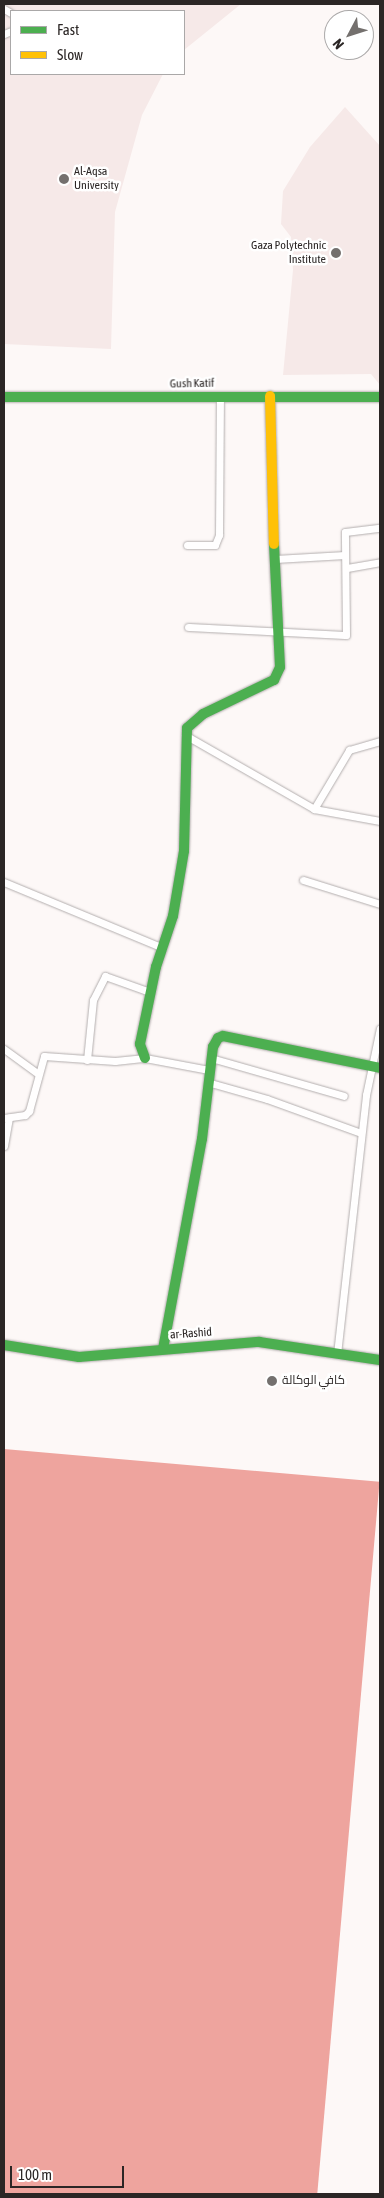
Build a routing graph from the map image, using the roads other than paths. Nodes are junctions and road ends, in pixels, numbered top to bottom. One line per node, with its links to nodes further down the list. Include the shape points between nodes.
1 (4, 396): 2 (street, Gush Katif)
2 (220, 396): 3 (street, Gush Katif); 6 (street, via 219,535 215,544)
3 (270, 396): 4 (street, Gush Katif); 8 (street)
4 (380, 397)
5 (380, 528): 7 (street, via 345,532)
6 (188, 545)
7 (345, 555): 8 (street); 10 (street)
8 (275, 559): 12 (street)
9 (380, 562): 10 (street)
10 (347, 568): 12 (street, via 346,635)
11 (188, 627): 12 (street)
12 (279, 632): 13 (street, via 277,677 196,719)
13 (185, 735): 15 (street); 20 (street, via 184,851 173,916)
14 (380, 741): 15 (street, via 350,750)
15 (314, 809): 16 (street)
16 (380, 821)
17 (303, 880): 19 (street)
18 (4, 882): 20 (street)
19 (380, 904)
20 (163, 948): 21 (street)
21 (150, 992): 24 (street, via 140,1044); 26 (street, via 105,976 94,1000)
22 (380, 1028): 27 (street)
23 (4, 1049): 29 (street)
24 (145, 1058): 26 (street); 28 (street)
25 (211, 1058): 27 (street, via 213,1047 223,1036); 28 (street); 31 (street)
26 (87, 1060): 29 (street, via 44,1056)
27 (376, 1067): 33 (street)
28 (209, 1070): 30 (street)
29 (37, 1073): 32 (street, via 29,1111 25,1115)
30 (207, 1082): 33 (street, via 267,1099); 36 (street, via 202,1139 189,1195)
31 (344, 1096)
32 (6, 1118): 34 (street)
33 (361, 1133): 37 (street)
34 (4, 1146)
35 (4, 1345): 36 (street, ar-Rashid, via 79,1357)
36 (163, 1349): 37 (street, ar-Rashid, via 259,1342)
37 (336, 1354): 38 (street, ar-Rashid)
38 (380, 1360)

